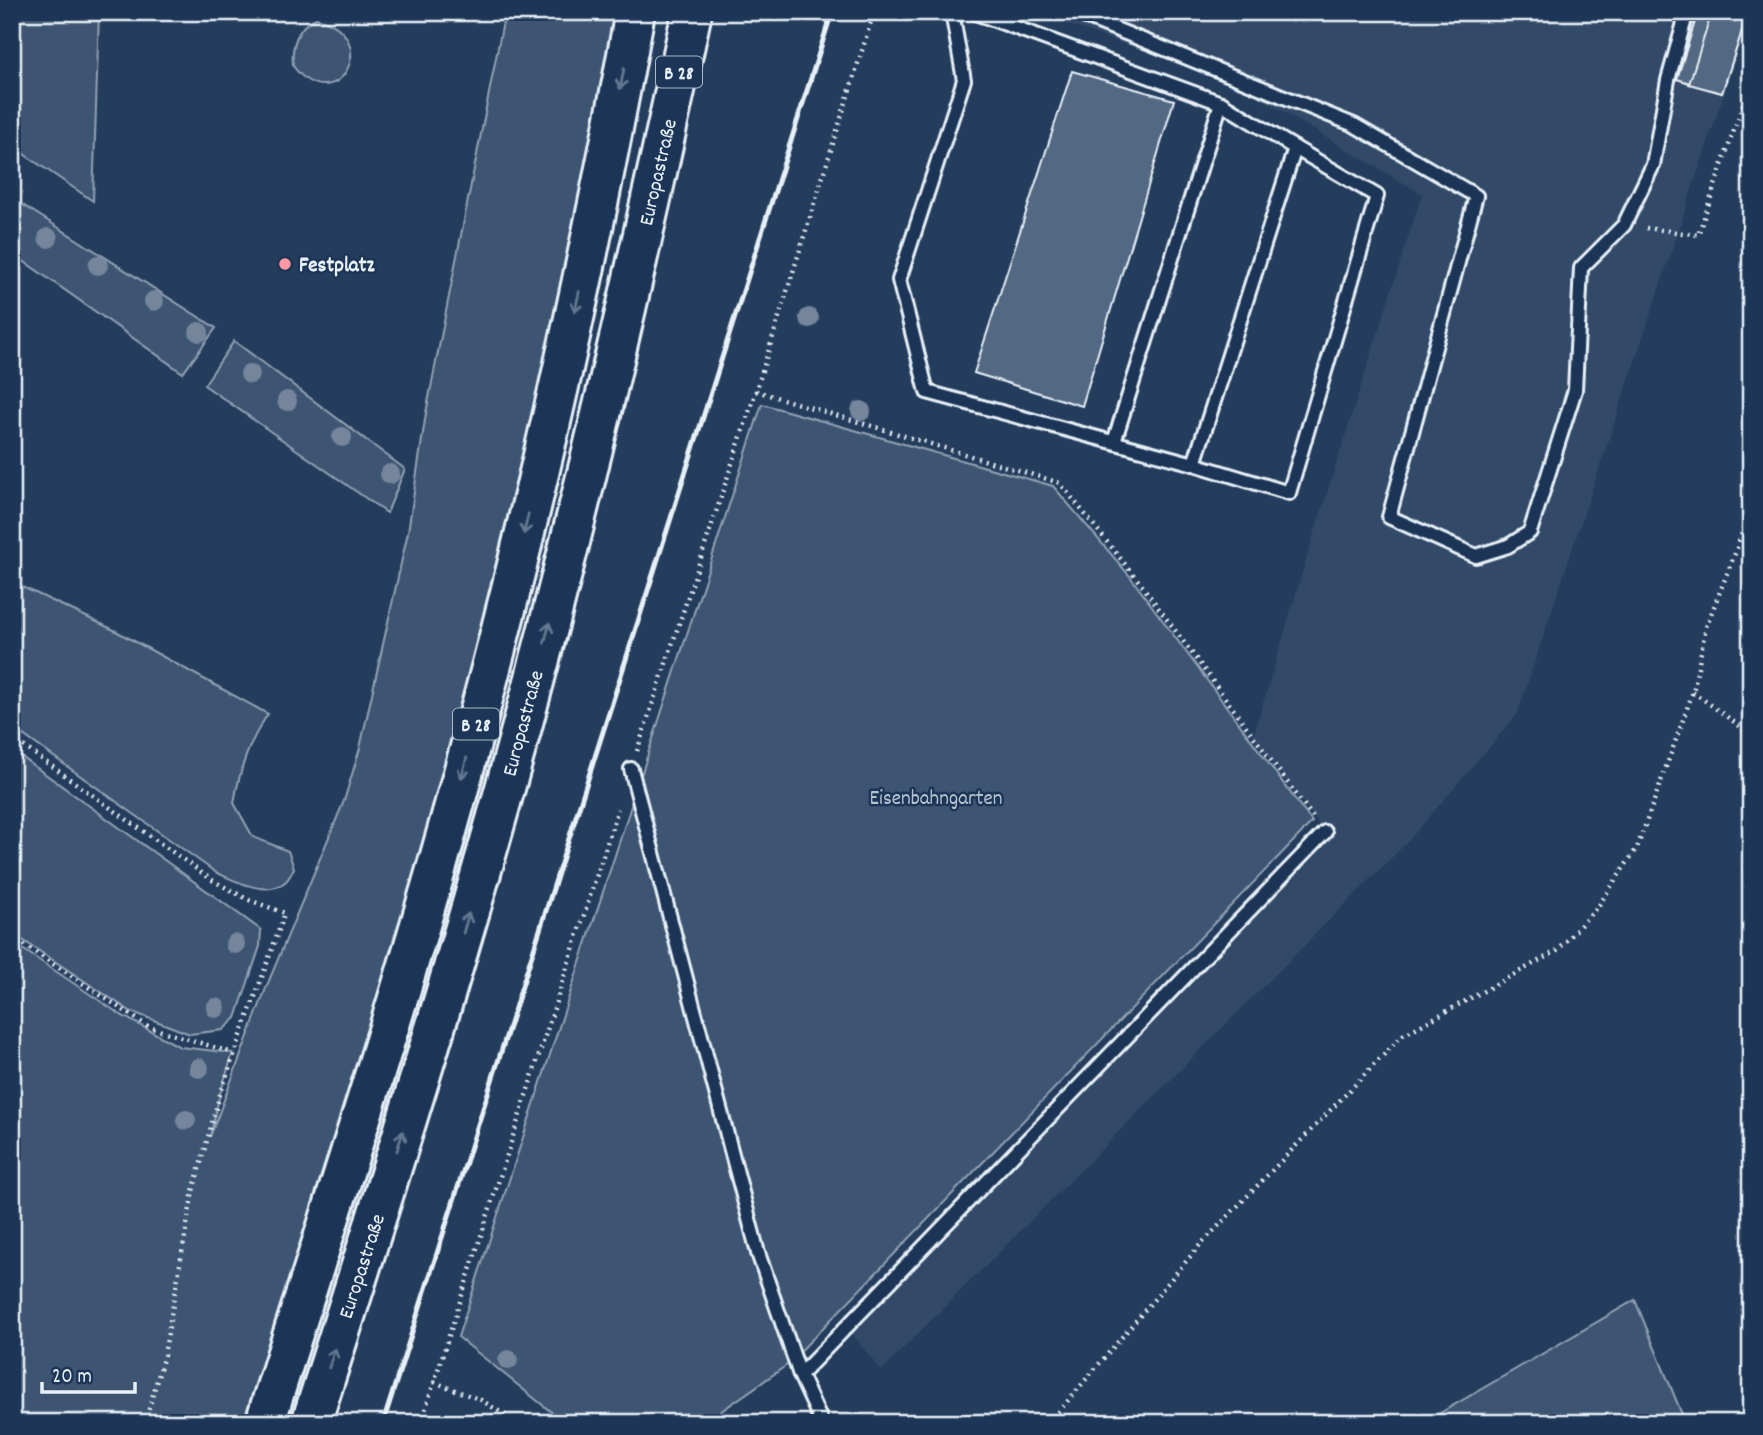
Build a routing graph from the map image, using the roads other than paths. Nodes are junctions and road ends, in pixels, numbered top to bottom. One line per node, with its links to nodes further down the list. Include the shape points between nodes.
1 (635, 12): 14 (main road, B 28, one-way to 14, via 567,350 462,778)
2 (692, 12): 15 (main road, Europastraße / B 28, one-way to 2, via 466,924 538,666)
3 (952, 12): 9 (lane, via 964,80 899,280 927,391)
4 (973, 12): 7 (lane)
5 (1073, 12): 6 (lane, via 1354,125 1476,196 1389,517 1476,556 1508,546 1530,532 1575,390 1581,268 1624,225 1653,165 1668,80)
6 (1687, 12)
7 (1222, 103): 8 (lane); 9 (lane)
8 (1295, 148): 10 (lane); 10 (lane, via 1377,196 1289,494)
9 (1114, 442): 10 (lane)
10 (1194, 464)
11 (631, 769): 13 (lane, via 758,1253)
12 (1325, 832): 13 (lane)
13 (800, 1375): 16 (lane)
14 (265, 1423)
15 (311, 1423)
16 (822, 1423)

